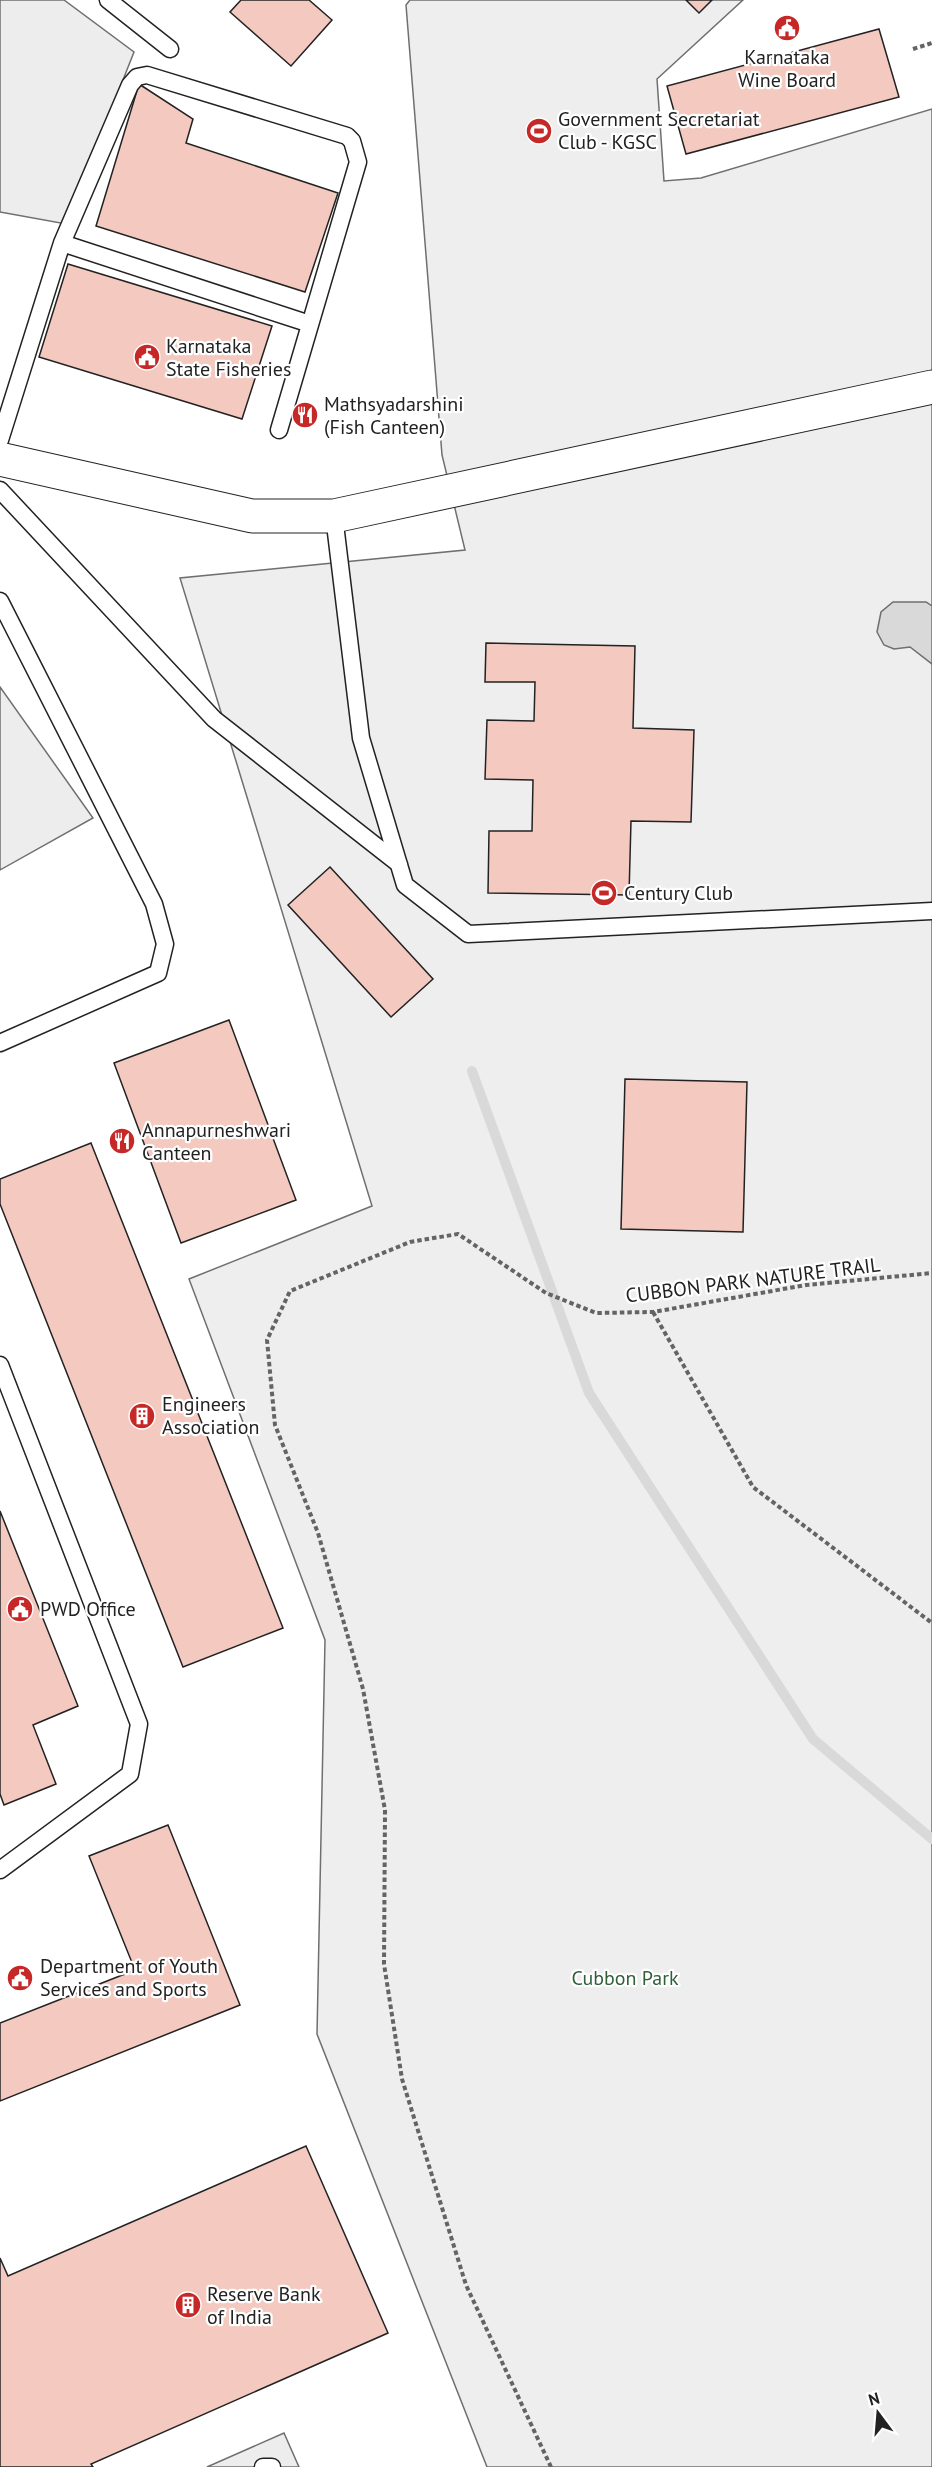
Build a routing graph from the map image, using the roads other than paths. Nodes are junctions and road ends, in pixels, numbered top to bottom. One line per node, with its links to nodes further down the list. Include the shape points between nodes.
1 (108, 0): 2 (lane)
2 (170, 49)
3 (62, 243): 4 (lane); 4 (lane, via 130,84 137,77 147,75 347,136 358,162); 7 (lane)
4 (310, 324): 6 (lane)
5 (932, 387): 10 (street)
6 (279, 430)
7 (0, 440)
8 (0, 459): 10 (street, via 252,516)
9 (0, 490): 12 (lane, via 214,719)
10 (334, 516): 12 (lane, via 361,738)
11 (0, 601): 14 (lane, via 154,904 165,944 158,974)
12 (399, 864): 13 (lane, via 405,885 468,934)
13 (932, 911)
14 (0, 1043)
15 (0, 1365): 16 (lane, via 139,1724 130,1774)
16 (0, 1870)
17 (262, 2467): 18 (lane)
18 (272, 2467)

